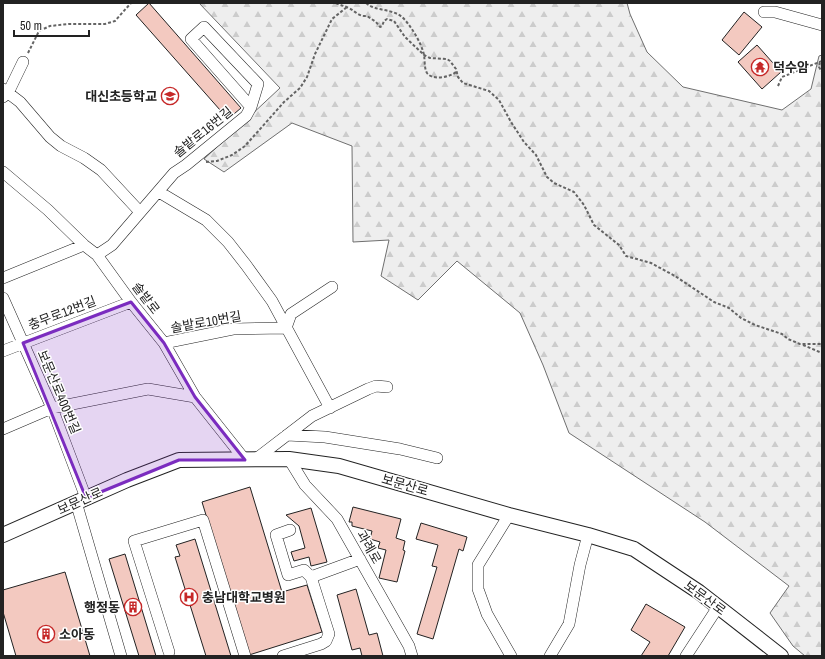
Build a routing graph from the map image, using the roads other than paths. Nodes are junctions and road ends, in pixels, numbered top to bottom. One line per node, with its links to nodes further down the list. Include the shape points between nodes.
1 (764, 12): 2 (street, via 775,12)
2 (822, 25)
3 (23, 62): 4 (street)
4 (5, 93): 8 (street, via 20,102 61,146 101,170)
5 (251, 107): 5 (street, 솔밭로16번길, via 191,39 204,27 258,84); 7 (street, 솔밭로16번길, via 246,116 174,173)
6 (3, 172): 9 (street, 솔밭로)
7 (159, 192): 8 (street, 솔밭로16번길); 15 (street, via 206,220 228,242 272,301)
8 (140, 212): 10 (street, 솔밭로16번길, via 112,245)
9 (84, 245): 10 (street, 솔밭로); 11 (street)
10 (97, 255): 14 (street, 솔밭로)
11 (3, 278)
12 (332, 287): 15 (street, via 291,314)
13 (3, 298): 16 (street, 보문산로400번길)
14 (131, 302): 16 (street, 충무로12번길); 17 (street, 솔밭로)
15 (286, 328): 17 (street, 솔밭로10번길, via 233,329); 22 (street)
16 (23, 343): 18 (street, 충무로12번길); 21 (street, 보문산로400번길)
17 (164, 343): 20 (street, 솔밭로)
18 (3, 351)
19 (387, 387): 22 (street, via 376,386)
20 (195, 397): 21 (street, via 148,389); 26 (street, 솔밭로)
21 (52, 408): 23 (street); 28 (street, 보문산로400번길)
22 (330, 408): 24 (street, via 312,416)
23 (3, 429)
24 (287, 435): 25 (street, via 325,436); 26 (street)
25 (438, 458)
26 (250, 459): 27 (main road, 보문산로); 28 (main road, 보문산로, via 179,460)
27 (289, 459): 29 (main road, 보문산로, via 339,466); 33 (street, 과례로, via 305,485 337,520)
28 (81, 500): 31 (main road, 보문산로); 37 (street, 보문산로400번길)
29 (509, 515): 32 (main road, 보문산로); 41 (street, via 478,565 478,589 487,614)
30 (290, 530): 34 (street, via 276,535 288,575 304,570)
31 (3, 535)
32 (588, 535): 35 (main road, 보문산로, via 634,549); 42 (street, via 569,624)
33 (360, 559): 34 (street); 40 (street, 과례로, via 409,646)
34 (311, 576): 39 (street, via 329,634 326,641 321,644)
35 (718, 607): 43 (street); 44 (main road, 보문산로)
36 (168, 652): 38 (street, via 134,541 203,520)
37 (121, 656)
38 (245, 656)
39 (283, 656)
40 (412, 656)
41 (511, 656)
42 (550, 656)
43 (686, 656)
44 (781, 656)

